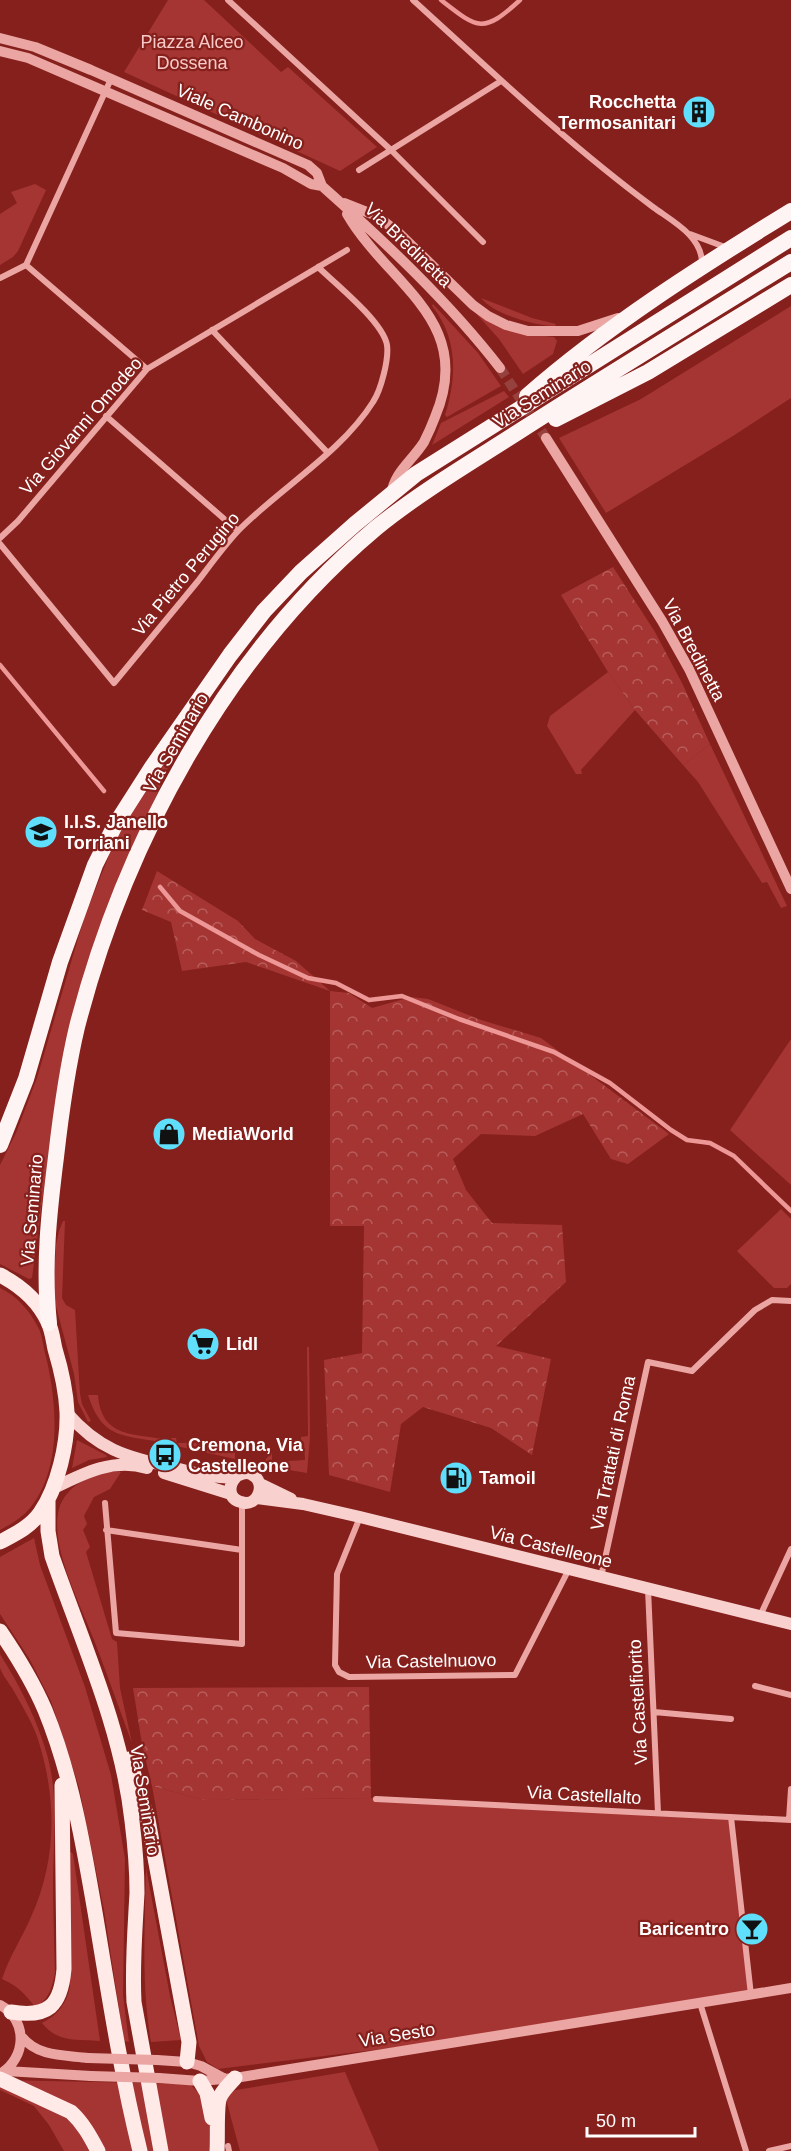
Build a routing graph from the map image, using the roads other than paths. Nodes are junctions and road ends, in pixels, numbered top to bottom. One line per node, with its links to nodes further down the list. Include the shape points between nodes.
1 (228, 0): 8 (street)
2 (413, 0): 6 (street)
3 (0, 38): 5 (street, Viale Cambonino, via 35,47)
4 (0, 51): 7 (street, Viale Cambonino, via 28,58)
5 (111, 79): 7 (street); 10 (street, Viale Cambonino, via 308,165 317,173)
6 (501, 81): 8 (street); 13 (street, via 603,170)
7 (105, 91): 10 (street, Viale Cambonino); 19 (street)
8 (391, 150): 9 (street); 15 (street)
9 (359, 170)
10 (322, 186): 11 (street, Viale Cambonino)
11 (339, 201): 24 (street, via 377,216 473,304 506,325 528,331 579,331); 26 (street, Via Bredinetta, via 448,308); 33 (street, via 358,234 429,314 444,350 444,388 436,416 424,442 392,482)
12 (791, 211): 16 (highway)
13 (689, 234): 16 (street); 21 (street, via 702,253)
14 (791, 238): 29 (highway, Via Seminario)
15 (483, 242)
16 (730, 249): 21 (highway)
17 (347, 250): 20 (street, Via Giovanni Omodeo)
18 (791, 262): 31 (highway, Via Seminario)
19 (26, 266): 22 (street); 27 (street)
20 (318, 267): 25 (street, Via Giovanni Omodeo); 32 (street, Via Pietro Perugino, via 370,316 387,344 384,372 374,401)
21 (702, 267): 24 (highway)
22 (0, 278)
23 (791, 285): 31 (highway, via 648,372)
24 (635, 312): 29 (highway)
25 (212, 330): 27 (street, Via Giovanni Omodeo); 32 (street)
26 (500, 368)
27 (147, 369): 28 (street, Via Giovanni Omodeo)
28 (106, 416): 34 (street); 35 (street, Via Giovanni Omodeo, via 18,522)
29 (495, 424): 33 (highway, Via Seminario, via 416,474)
30 (546, 438): 37 (street, Via Bredinetta, via 662,621)
31 (503, 442): 41 (highway, Via Seminario, via 377,527 320,582 260,649 214,712 169,790 105,936 77,1028 63,1097 52,1188 45,1273)
32 (328, 453): 34 (street, Via Pietro Perugino)
33 (391, 495): 38 (highway, Via Seminario, via 264,611 212,680 115,825 78,906 26,1079)
34 (238, 531): 36 (street, Via Pietro Perugino, via 114,683)
35 (0, 538)
36 (0, 544)
37 (791, 889)
38 (0, 1145)
39 (0, 1275): 41 (main road, Via Seminario, via 34,1299)
40 (791, 1301): 57 (street, Via Trattati di Roma, via 772,1300 755,1310 692,1371 648,1362)
41 (49, 1323): 42 (main road, Via Seminario)
42 (67, 1413): 43 (main road, Via Castelleone, via 89,1436 113,1451 211,1476); 45 (main road, Via Seminario, via 63,1451)
43 (236, 1477): 44 (main road, Via Castelleone, via 249,1473); 46 (main road)
44 (260, 1484): 47 (main road); 50 (main road, Via Castelleone)
45 (51, 1494): 46 (main road, via 85,1472 107,1465 139,1465); 53 (main road, Via Seminario, via 31,1523); 64 (main road, Via Seminario, via 48,1531 52,1556)
46 (231, 1494): 49 (main road)
47 (256, 1498): 49 (main road, Via Castelleone); 50 (main road, Via Castelleone)
48 (105, 1503): 52 (street)
49 (242, 1503): 54 (street)
50 (303, 1504): 51 (main road, Via Castelleone)
51 (360, 1517): 56 (main road, Via Castelleone); 56 (street, Via Castelnuovo, via 337,1574 335,1665 349,1677 515,1675)
52 (106, 1530): 54 (street); 54 (street, via 116,1634 242,1644)
53 (0, 1542)
54 (242, 1550)
55 (791, 1550): 59 (street)
56 (569, 1569): 57 (main road, Via Castelleone)
57 (601, 1577): 58 (main road, Via Castelleone)
58 (648, 1589): 59 (main road, Via Castelleone); 65 (street, Via Castelfiorito)
59 (760, 1616): 60 (main road, Via Castelleone)
60 (791, 1624)
61 (0, 1631): 67 (main road, via 45,1709)
62 (755, 1686): 63 (street)
63 (791, 1695)
64 (107, 1710): 78 (main road, via 131,1764 148,1821 189,2042); 87 (main road, Via Seminario, via 132,1817 136,1857 134,2002)
65 (654, 1712): 66 (street); 70 (street, Via Castelfiorito)
66 (731, 1719)
67 (59, 1749): 76 (main road, via 62,1989 47,2009 36,2014); 86 (main road, via 78,1823)
68 (791, 1789): 72 (street)
69 (376, 1799): 70 (street, Via Castellalto)
70 (658, 1813): 71 (street, Via Castellalto)
71 (731, 1817): 72 (street, Via Castellalto); 74 (street)
72 (790, 1820)
73 (791, 1988): 74 (street, Via Sesto)
74 (751, 1995): 75 (street, Via Sesto)
75 (700, 2003): 81 (street, Via Sesto); 88 (street)
76 (5, 2008): 77 (street, via 18,2024)
77 (22, 2037): 78 (street, bridge, via 41,2052 88,2058); 79 (street, via 15,2061)
78 (186, 2061): 80 (street, via 184,2068); 81 (street); 82 (street)
79 (2, 2075): 80 (street, Via Sesto, bridge); 85 (main road, via 80,2119)
80 (159, 2078): 82 (street, Via Sesto)
81 (230, 2078): 82 (street, Via Sesto); 84 (main road, via 218,2104)
82 (200, 2081): 84 (main road)
83 (791, 2146): 89 (street)
84 (222, 2150)
85 (98, 2151)
86 (140, 2151)
87 (162, 2151)
88 (746, 2151)
89 (769, 2151)

